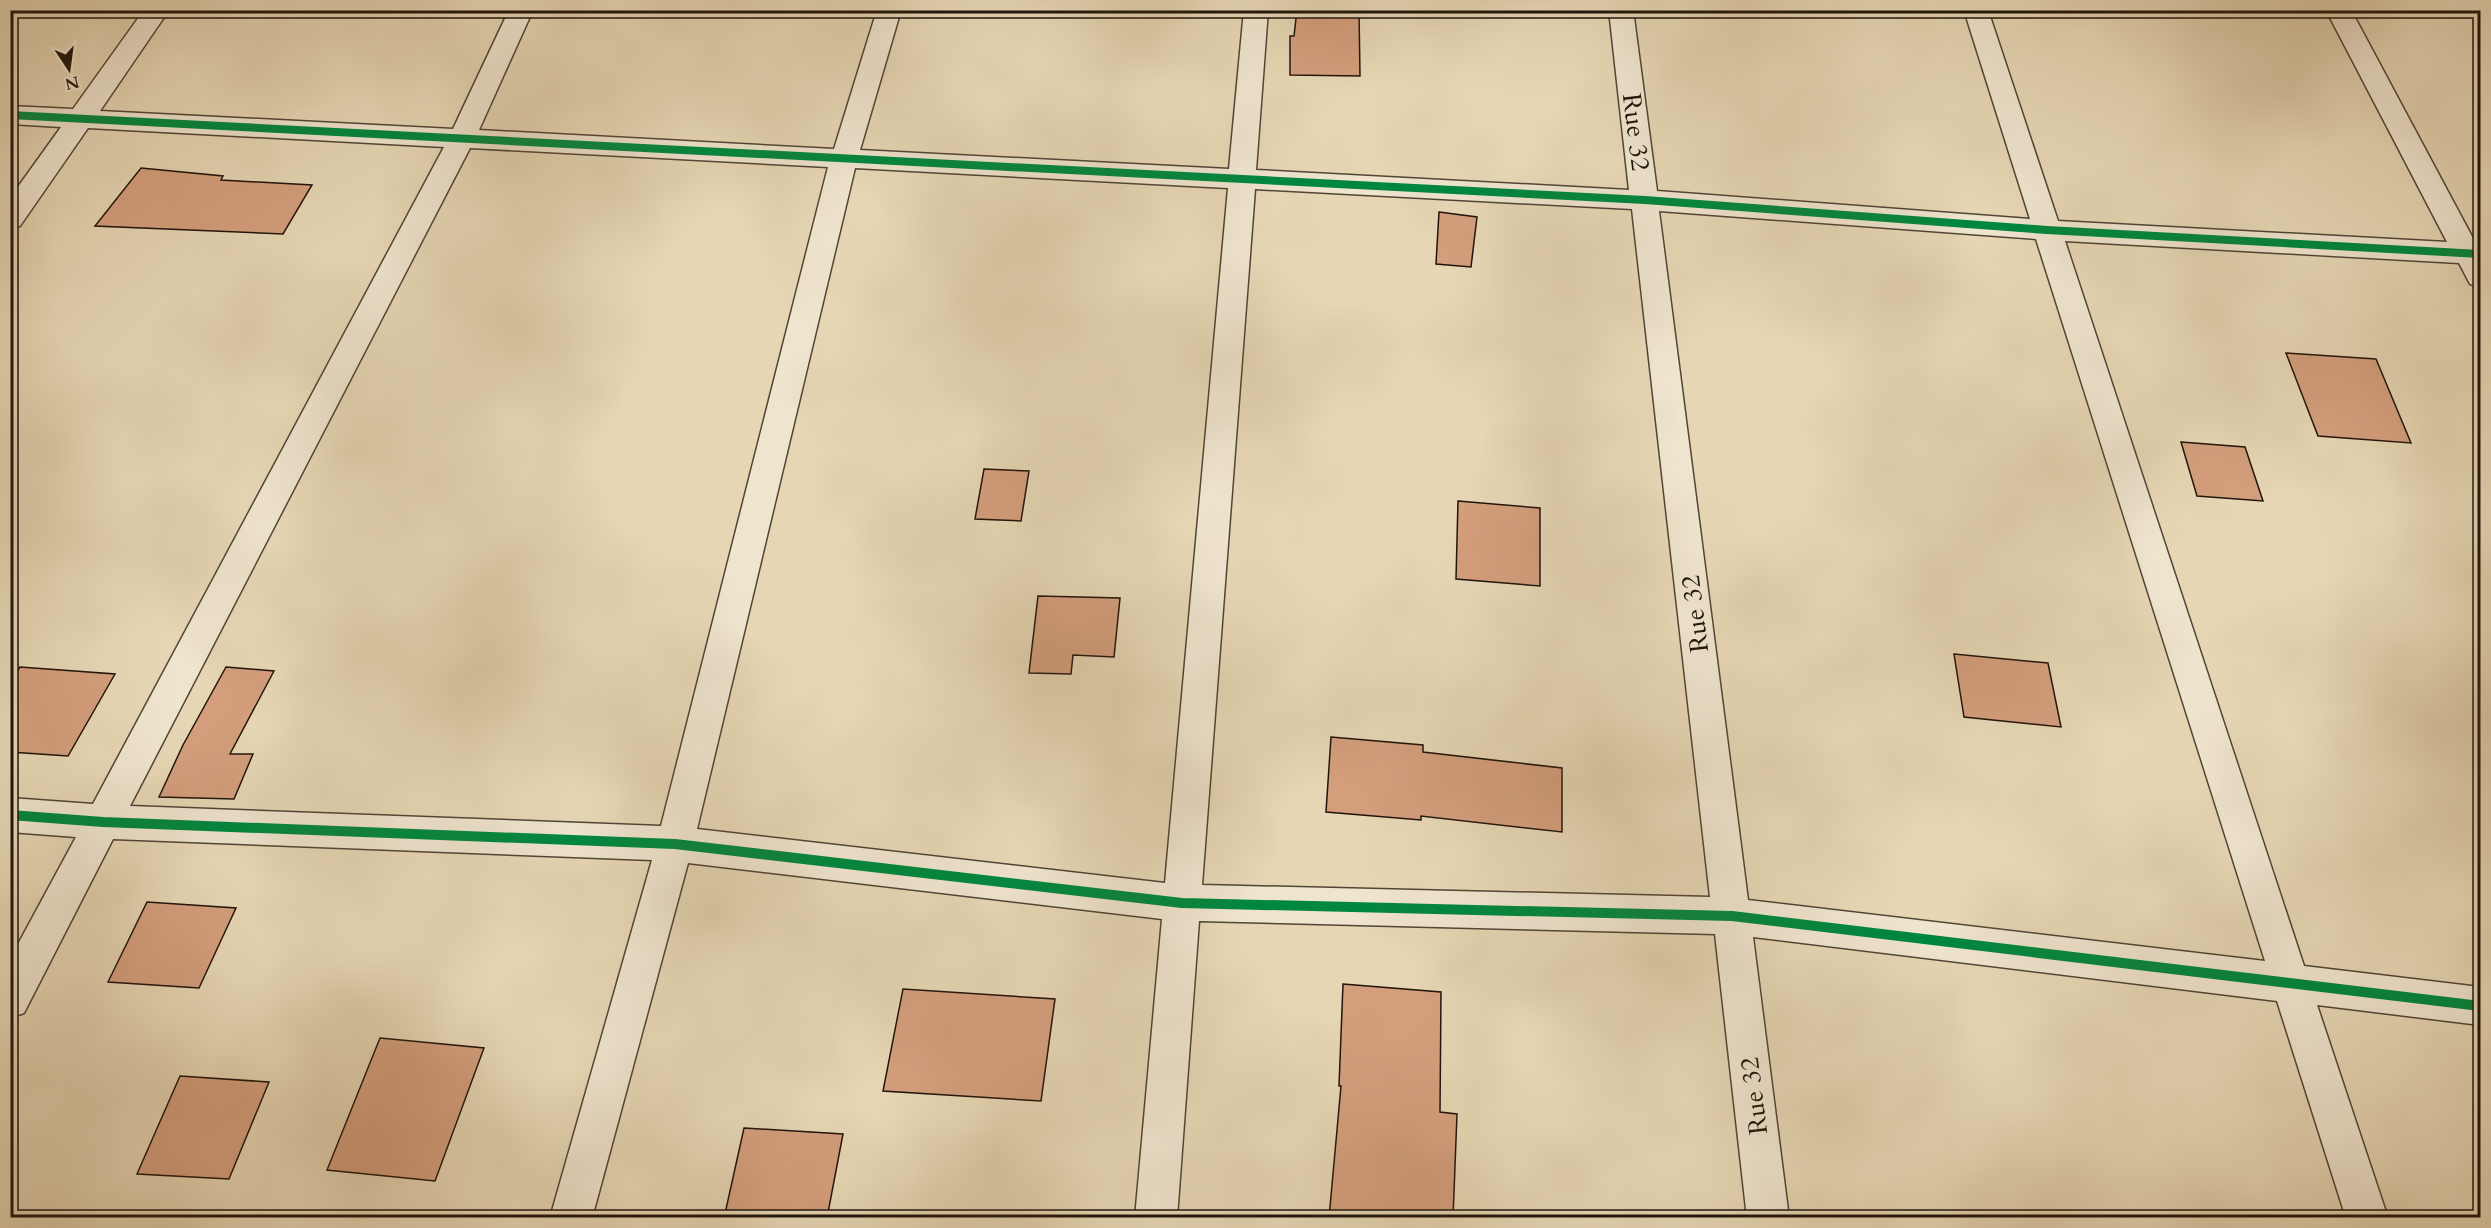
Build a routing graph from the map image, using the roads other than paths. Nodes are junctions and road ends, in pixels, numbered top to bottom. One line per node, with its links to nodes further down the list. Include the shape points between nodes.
1 (157, 10): 9 (street)
2 (520, 10): 10 (street)
3 (889, 10): 11 (street)
4 (1256, 10): 12 (street)
5 (1621, 10): 13 (street, Rue 32)
6 (1976, 10): 15 (street)
7 (2338, 10): 16 (street)
8 (10, 115): 9 (street)
9 (82, 118): 10 (street); 14 (street)
10 (462, 138): 11 (street); 19 (street)
11 (844, 158): 12 (street); 20 (street)
12 (1243, 179): 13 (street); 21 (street)
13 (1645, 200): 15 (street); 22 (street, Rue 32)
14 (10, 219)
15 (2047, 230): 16 (street); 23 (street)
16 (2474, 253): 17 (street)
17 (2481, 277)
18 (10, 815): 19 (street)
19 (103, 822): 20 (street); 24 (street)
20 (675, 844): 21 (street); 26 (street)
21 (1182, 903): 22 (street); 27 (street)
22 (1732, 916): 23 (street); 28 (street, Rue 32)
23 (2291, 983): 25 (street); 29 (street)
24 (10, 999)
25 (2481, 1006)
26 (571, 1218)
27 (1156, 1218)
28 (1768, 1218)
29 (2367, 1218)

